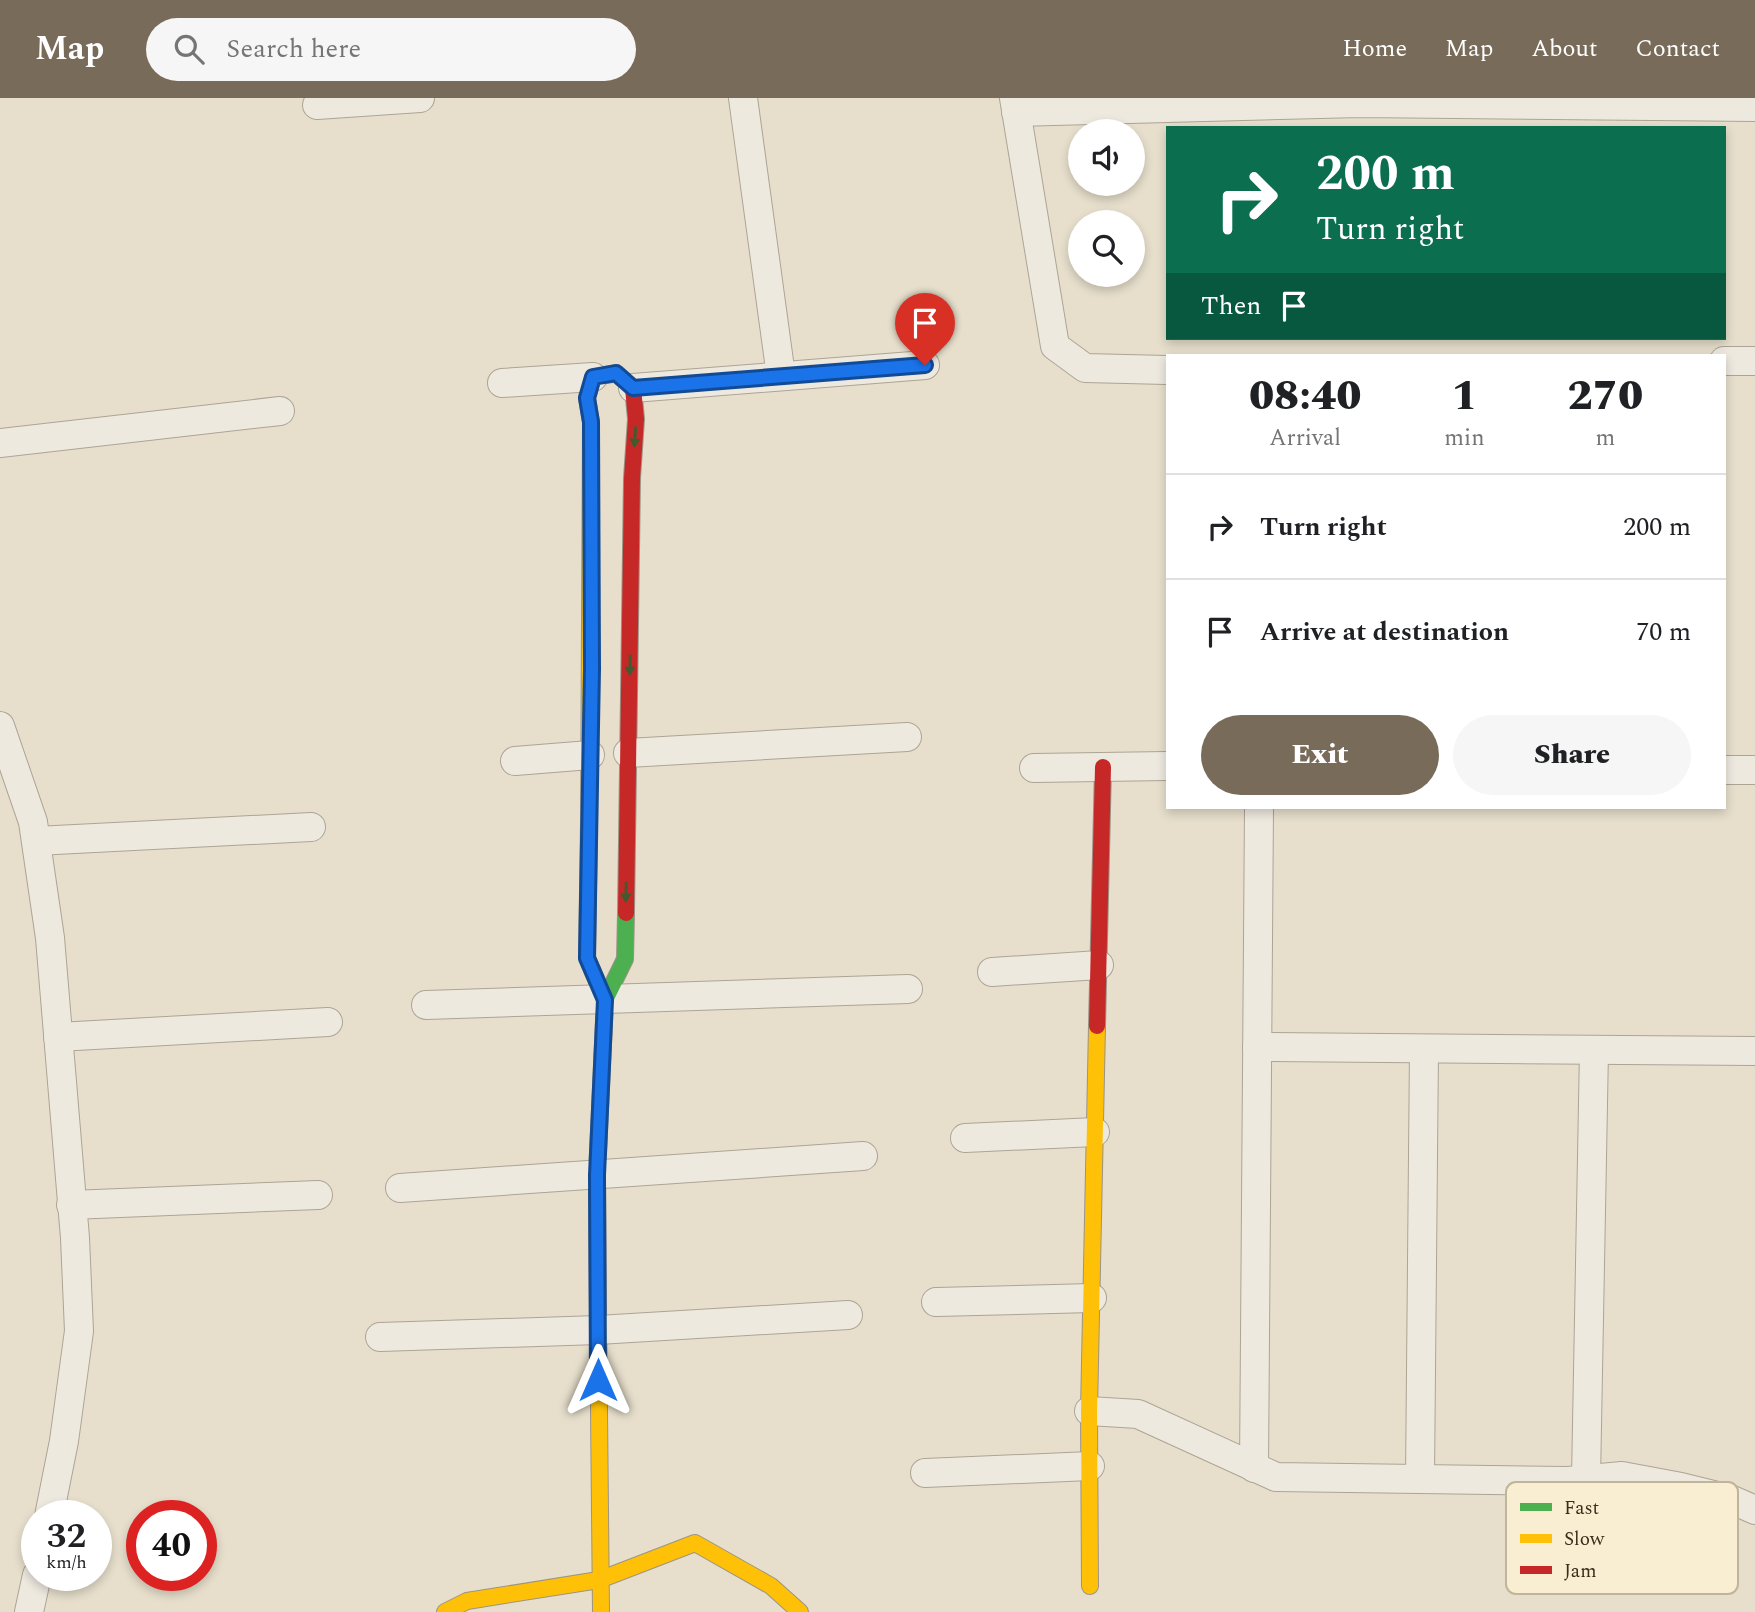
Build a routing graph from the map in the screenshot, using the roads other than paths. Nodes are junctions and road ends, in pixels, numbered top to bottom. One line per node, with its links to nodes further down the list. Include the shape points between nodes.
1 (420, 98): 5 (street)
2 (743, 98): 12 (street)
3 (1360, 101): 4 (street); 7 (street)
4 (1200, 102): 6 (street)
5 (317, 105)
6 (1015, 105): 11 (street, via 1055,346 1085,368)
7 (1755, 107)
8 (1726, 361): 9 (street)
9 (1755, 361)
10 (925, 365): 12 (street)
11 (1166, 370)
12 (781, 376): 15 (street)
13 (593, 377): 14 (street); 15 (street, via 616,373); 21 (street, via 587,398 591,436)
14 (502, 383)
15 (633, 388): 20 (street, one-way to 20)
16 (280, 411): 17 (street)
17 (0, 443)
18 (0, 726): 30 (street)
19 (907, 737): 20 (street)
20 (628, 753): 34 (street, one-way to 34, via 625,959)
21 (590, 755): 22 (street); 34 (street, via 587,958)
22 (515, 761)
23 (1166, 766): 24 (street)
24 (1103, 767): 25 (street); 31 (street)
25 (1034, 768)
26 (1726, 770): 27 (street)
27 (1755, 771)
28 (1259, 809): 38 (street)
29 (311, 827): 30 (street)
30 (36, 841): 37 (street)
31 (1099, 965): 32 (street); 42 (street)
32 (992, 972)
33 (908, 989): 34 (street)
34 (605, 1000): 35 (street); 45 (street)
35 (426, 1005)
36 (328, 1022): 37 (street)
37 (58, 1037): 48 (street)
38 (1257, 1047): 39 (street); 56 (street)
39 (1424, 1049): 40 (street); 58 (street)
40 (1594, 1050): 41 (street); 59 (street)
41 (1755, 1051)
42 (1095, 1132): 43 (street); 49 (street)
43 (965, 1139)
44 (863, 1156): 45 (street)
45 (597, 1175): 46 (street); 52 (street)
46 (400, 1188)
47 (317, 1195): 48 (street)
48 (71, 1205): 61 (street, via 79,1331)
49 (1092, 1298): 50 (street); 54 (street)
50 (936, 1302)
51 (848, 1315): 52 (street)
52 (598, 1330): 53 (street); 64 (street)
53 (380, 1338)
54 (1089, 1410): 55 (street); 56 (street, via 1138,1414)
55 (1090, 1466): 57 (street); 65 (street)
56 (1254, 1468): 58 (street, via 1276,1476)
57 (925, 1474)
58 (1420, 1478): 59 (street)
59 (1586, 1479): 60 (street, via 1622,1476)
60 (1654, 1482)
61 (52, 1500)
62 (1738, 1503): 63 (street)
63 (1755, 1510)
64 (599, 1580): 68 (street, via 467,1601); 69 (street); 70 (street, via 695,1544 771,1587)
65 (1090, 1586)
66 (34, 1591): 67 (street)
67 (29, 1612)
68 (446, 1612)
69 (601, 1612)
70 (800, 1612)

